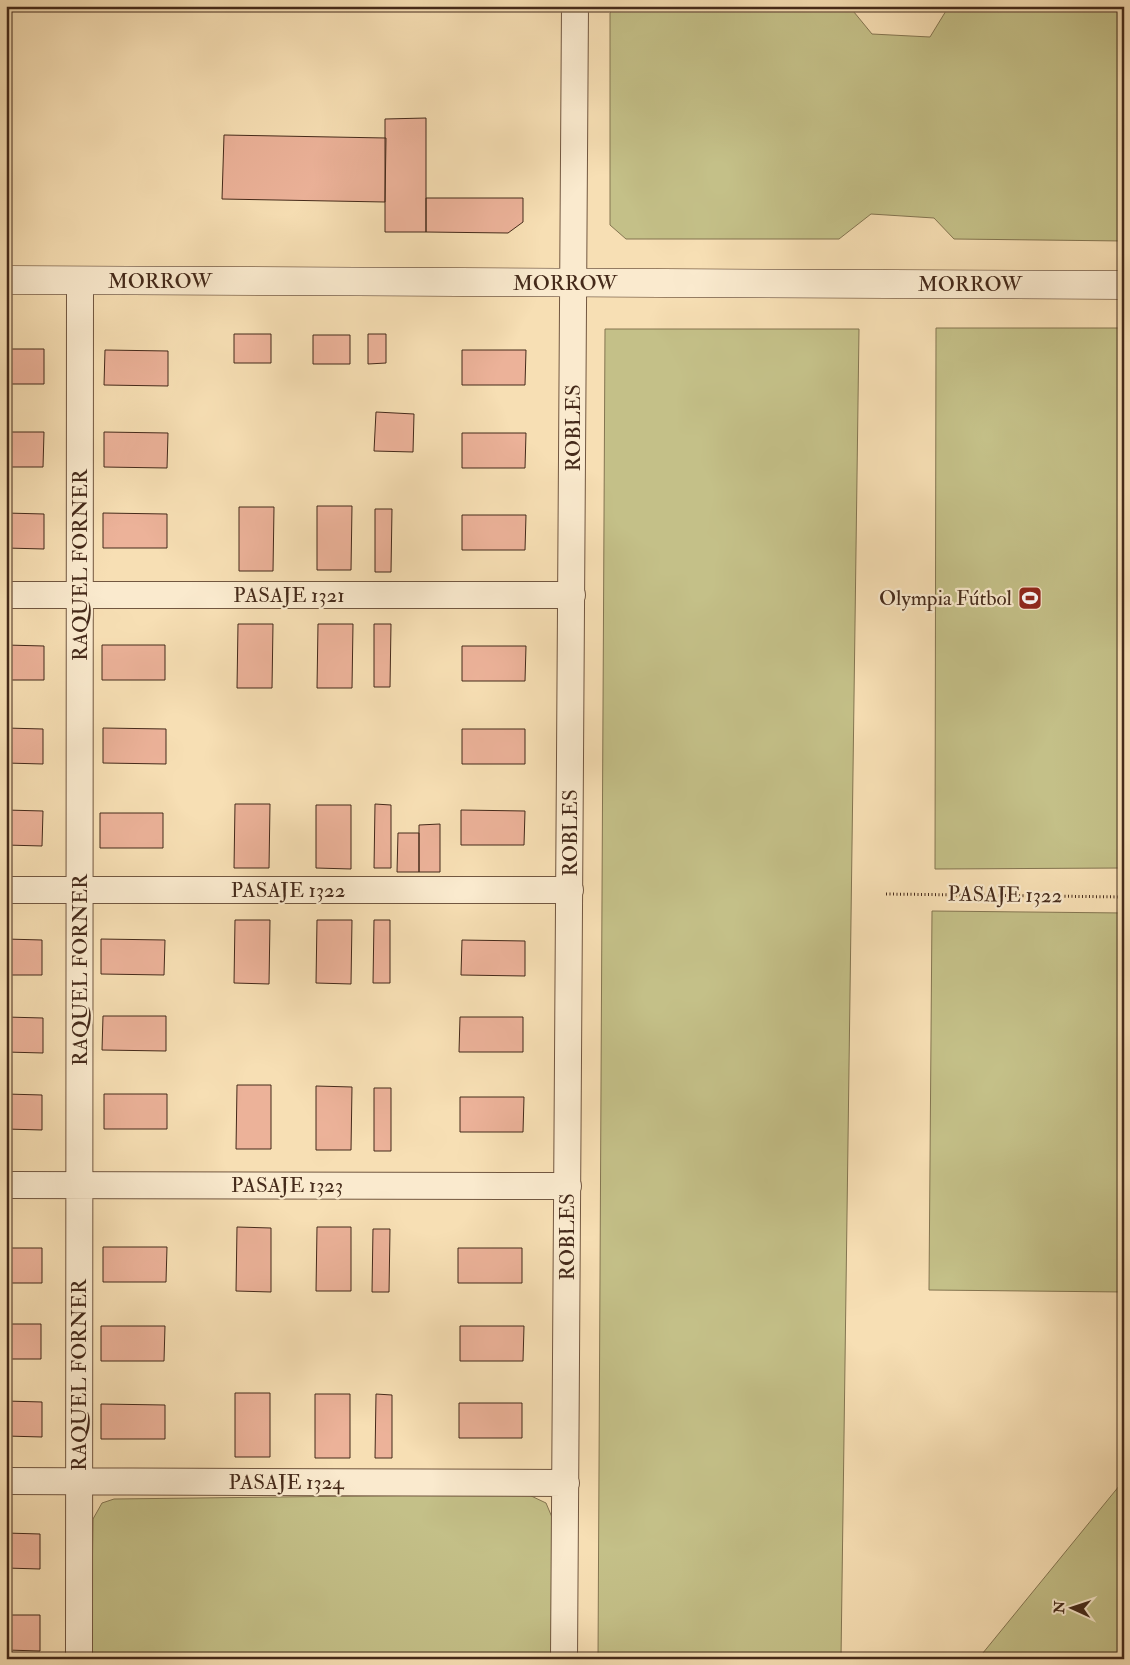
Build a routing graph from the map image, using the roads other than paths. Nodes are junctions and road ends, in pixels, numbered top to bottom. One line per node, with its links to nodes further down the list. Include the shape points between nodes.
1 (576, 6): 4 (street, ROBLES)
2 (6, 280): 3 (street, MORROW)
3 (80, 281): 4 (street, MORROW); 7 (street, RAQUEL FORNER)
4 (574, 283): 5 (street, MORROW); 8 (street, ROBLES)
5 (1124, 285)
6 (6, 595): 7 (street, PASAJE 1321)
7 (80, 595): 8 (street, PASAJE 1321); 10 (street, RAQUEL FORNER)
8 (572, 595): 11 (street, ROBLES)
9 (6, 890): 10 (street, PASAJE 1322)
10 (80, 890): 11 (street, PASAJE 1322); 13 (street, RAQUEL FORNER)
11 (570, 890): 14 (street, ROBLES)
12 (6, 1185): 13 (street, PASAJE 1323)
13 (80, 1185): 14 (street, PASAJE 1323); 16 (street, RAQUEL FORNER)
14 (568, 1186): 17 (street, ROBLES)
15 (6, 1481): 16 (street, PASAJE 1324)
16 (79, 1482): 17 (street, PASAJE 1324); 18 (street, RAQUEL FORNER)
17 (566, 1483): 19 (street, ROBLES)
18 (79, 1659)
19 (564, 1659)

